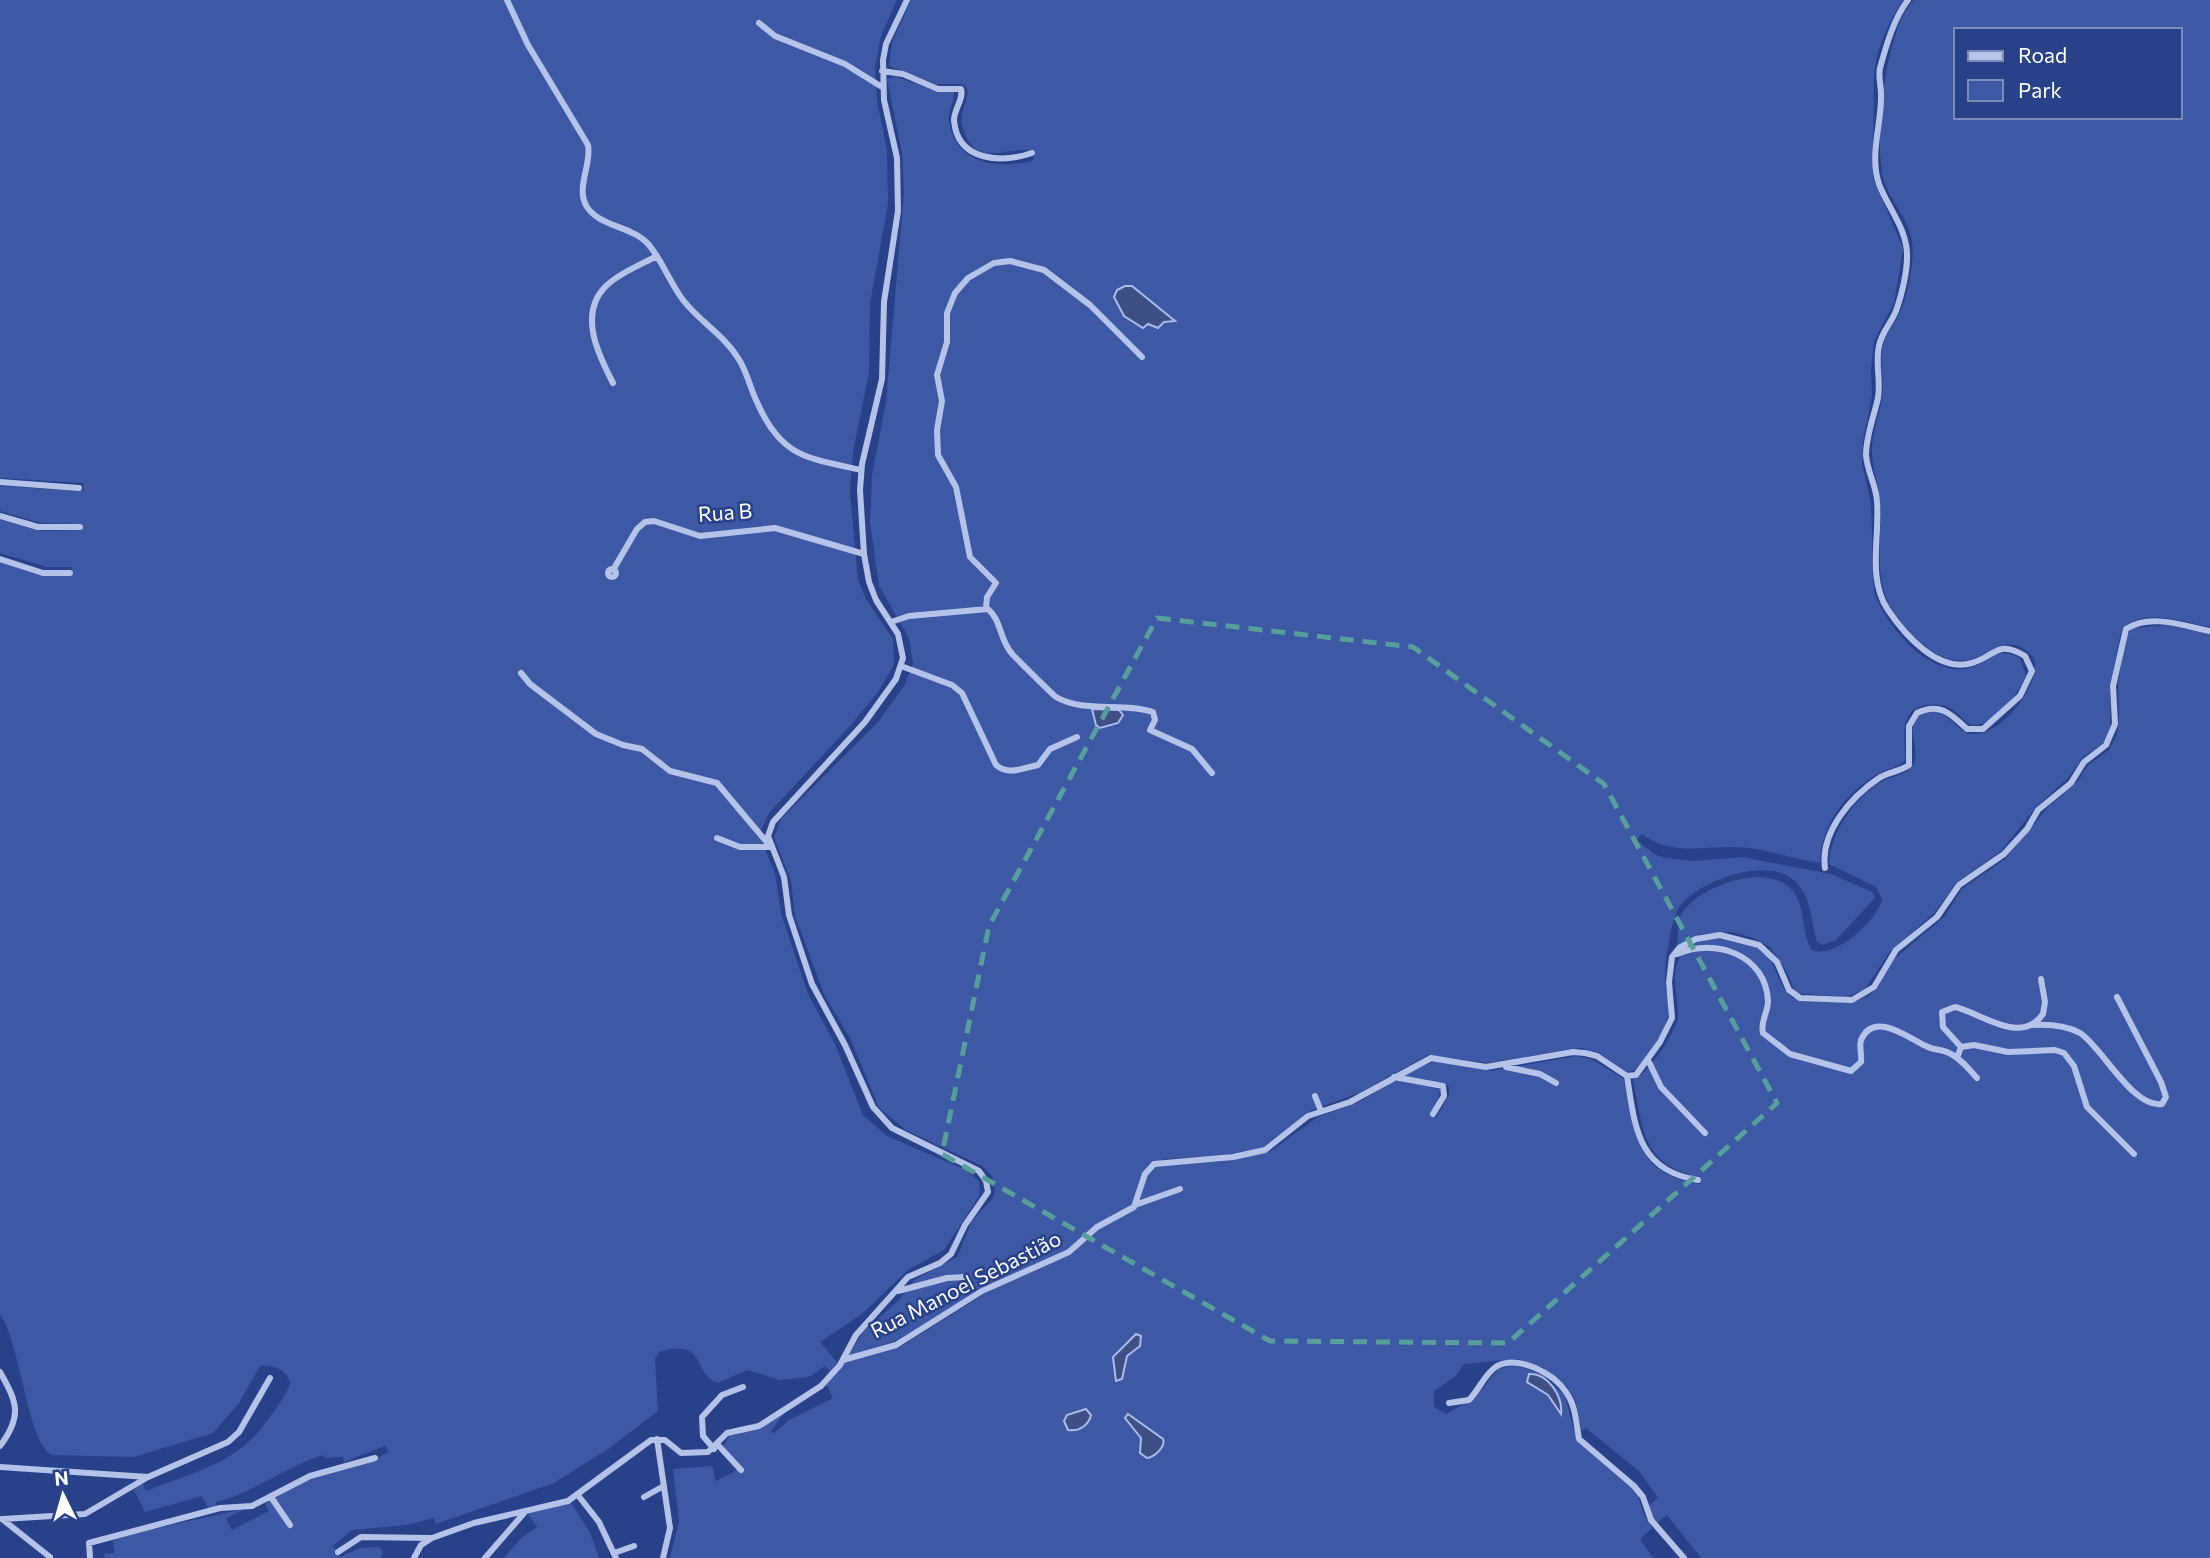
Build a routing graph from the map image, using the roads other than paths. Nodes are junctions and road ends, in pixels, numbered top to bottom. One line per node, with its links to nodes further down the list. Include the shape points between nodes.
1 (507, 0): 8 (street, via 528,45 588,145 590,161 582,189 585,204 596,215 635,232)
2 (907, 0): 5 (street, via 886,44)
3 (1908, 0): 29 (street, via 1898,16 1879,78 1877,175 1906,239 1908,260 1897,309 1879,343 1878,399 1867,443 1877,502 1879,586 1889,611 1913,640 1943,661 1972,663 1994,650 2010,649 2025,656 2032,671 2020,696 1983,729 1967,729 1941,709 1917,713 1909,726 1909,765 1878,779 1842,810 1826,849)
4 (759, 23): 6 (street, via 775,36 845,64)
5 (882, 71): 6 (street); 7 (street, via 938,89 961,89 955,126 973,154 1008,158)
6 (882, 87): 11 (street, via 897,158 898,211 884,302 882,379)
7 (1032, 153)
8 (657, 257): 10 (street, via 607,285 595,304 593,342); 11 (street, via 681,298 740,360 765,421 780,441 810,459)
9 (1142, 357): 20 (street, via 1090,305 1044,270 1010,261 994,263 968,278 955,293 947,313 947,342 937,375 942,401 937,447 940,464 956,488 970,557 996,583)
10 (614, 383)
11 (861, 470): 16 (street)
12 (0, 482): 13 (street)
13 (79, 488)
14 (0, 516): 15 (street, via 38,527)
15 (80, 527)
16 (864, 554): 18 (street, Rua B, via 775,528 700,536 654,521 637,529); 21 (street, via 873,592)
17 (0, 559): 19 (street, via 43,573)
18 (613, 570)
19 (70, 573)
20 (986, 608): 21 (street); 26 (street, via 998,619 1005,646 1054,695 1079,703 1153,712 1150,730 1192,749)
21 (891, 622): 23 (street, via 902,645)
22 (2210, 631): 30 (street, via 2159,621 2126,629 2113,686 2115,724 2106,745 2038,810 2004,854 1952,892 1937,917 1889,957 1874,987 1852,1000 1800,998 1793,995 1768,951 1731,937 1696,939)
23 (901, 666): 25 (street, via 958,689 996,765 1006,771 1040,764 1050,748); 28 (street, via 865,722 772,822)
24 (521, 673): 28 (street, via 596,734 642,749 670,771 717,783)
25 (1077, 737)
26 (1212, 773)
27 (717, 838): 28 (street, via 740,847)
28 (771, 847): 51 (street, via 784,877 789,915 812,984 873,1107 892,1128 979,1171 988,1186 986,1197 951,1254 913,1273)
29 (1825, 868)
30 (1672, 957): 35 (street, via 1690,949 1715,948 1755,964 1768,1000 1763,1033 1790,1054 1851,1071 1861,1062 1864,1036 1884,1027); 36 (street, via 1672,1018)
31 (2041, 979): 33 (street, via 2045,1006)
32 (2117, 997): 33 (street, via 2161,1082 2162,1104 2149,1103 2124,1082 2077,1032)
33 (2031, 1024): 34 (street, via 2009,1028 1960,1008 1948,1008 1941,1014 1943,1027)
34 (1961, 1047): 35 (street); 46 (street, via 2064,1052 2074,1066 2087,1107)
35 (1957, 1058): 40 (street)
36 (1648, 1060): 38 (street, via 1636,1075); 45 (street, via 1661,1087)
37 (1500, 1066): 38 (street, via 1585,1053); 39 (street, via 1477,1067 1431,1058); 41 (street, via 1540,1074)
38 (1627, 1076): 47 (street, via 1646,1153 1672,1173)
39 (1394, 1077): 43 (street, via 1350,1102); 44 (street, via 1443,1086 1444,1096)
40 (1977, 1078)
41 (1556, 1083)
42 (1315, 1096): 43 (street)
43 (1321, 1111): 49 (street, via 1255,1154 1154,1164 1145,1174)
44 (1433, 1114)
45 (1705, 1133)
46 (2134, 1154)
47 (1698, 1180)
48 (1180, 1189): 49 (street, Rua Manoel Sebastião)
49 (1135, 1206): 52 (street, Rua Manoel Sebastião, via 1097,1227 1069,1252 982,1291 896,1345)
50 (965, 1277): 51 (street)
51 (898, 1291): 52 (street, via 856,1335)
52 (841, 1362): 59 (street, via 817,1388 757,1427 727,1433)
53 (0, 1371): 58 (street, via 13,1393 16,1410)
54 (270, 1378): 63 (street, via 235,1438)
55 (743, 1387): 59 (street, via 724,1393 702,1418 702,1436)
56 (1449, 1403): 82 (street, via 1469,1399 1502,1364 1523,1364 1548,1376 1567,1394 1579,1439 1634,1486 1651,1520)
57 (657, 1439): 59 (street, via 687,1454 703,1454); 64 (street); 65 (street)
58 (0, 1446)
59 (716, 1447): 62 (street)
60 (375, 1458): 66 (street, via 310,1476)
61 (0, 1467): 63 (street)
62 (741, 1471)
63 (148, 1477): 69 (street, via 85,1514)
64 (662, 1487): 67 (street); 81 (street, via 670,1531)
65 (577, 1494): 68 (street, via 565,1502); 76 (street)
66 (271, 1497): 71 (street); 78 (street, via 252,1506 220,1508 114,1538 94,1539 89,1543)
67 (644, 1497)
68 (526, 1510): 70 (street); 72 (street)
69 (2, 1518): 77 (street)
70 (494, 1518): 72 (street); 73 (street)
71 (290, 1525)
72 (503, 1533): 80 (street)
73 (432, 1538): 75 (street, via 359,1537); 79 (street)
74 (634, 1546): 76 (street)
75 (338, 1552)
76 (615, 1555)
77 (50, 1557)
78 (90, 1558)
79 (414, 1558)
80 (485, 1558)
81 (663, 1558)
82 (1684, 1558)

